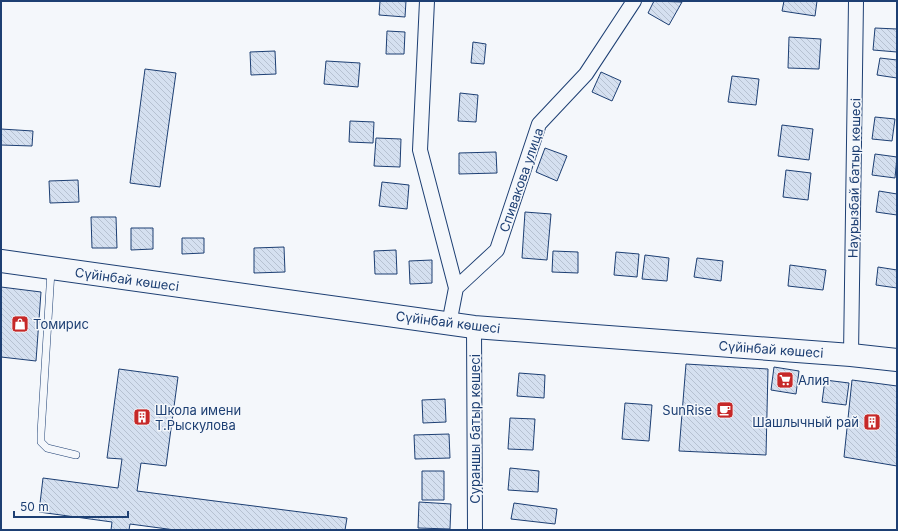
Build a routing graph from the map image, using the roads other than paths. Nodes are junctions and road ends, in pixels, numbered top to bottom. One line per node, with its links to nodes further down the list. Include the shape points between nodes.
1 (427, 1): 6 (street, via 420,150)
2 (634, 1): 6 (street, Спивакова улица, via 586,74 539,124 497,250)
3 (856, 1): 9 (street, Наурызбай батыр көшесі)
4 (1, 261): 5 (main road, Сүйінбай көшесі)
5 (52, 268): 7 (main road, Сүйінбай көшесі); 11 (lane, via 41,442 47,448)
6 (456, 288): 7 (street)
7 (449, 324): 8 (main road, Сүйінбай көшесі)
8 (474, 327): 9 (main road, Сүйінбай көшесі); 12 (street, Сураншы батыр көшесі)
9 (852, 354): 10 (main road, Сүйінбай көшесі)
10 (897, 360)
11 (76, 455)
12 (475, 530)

